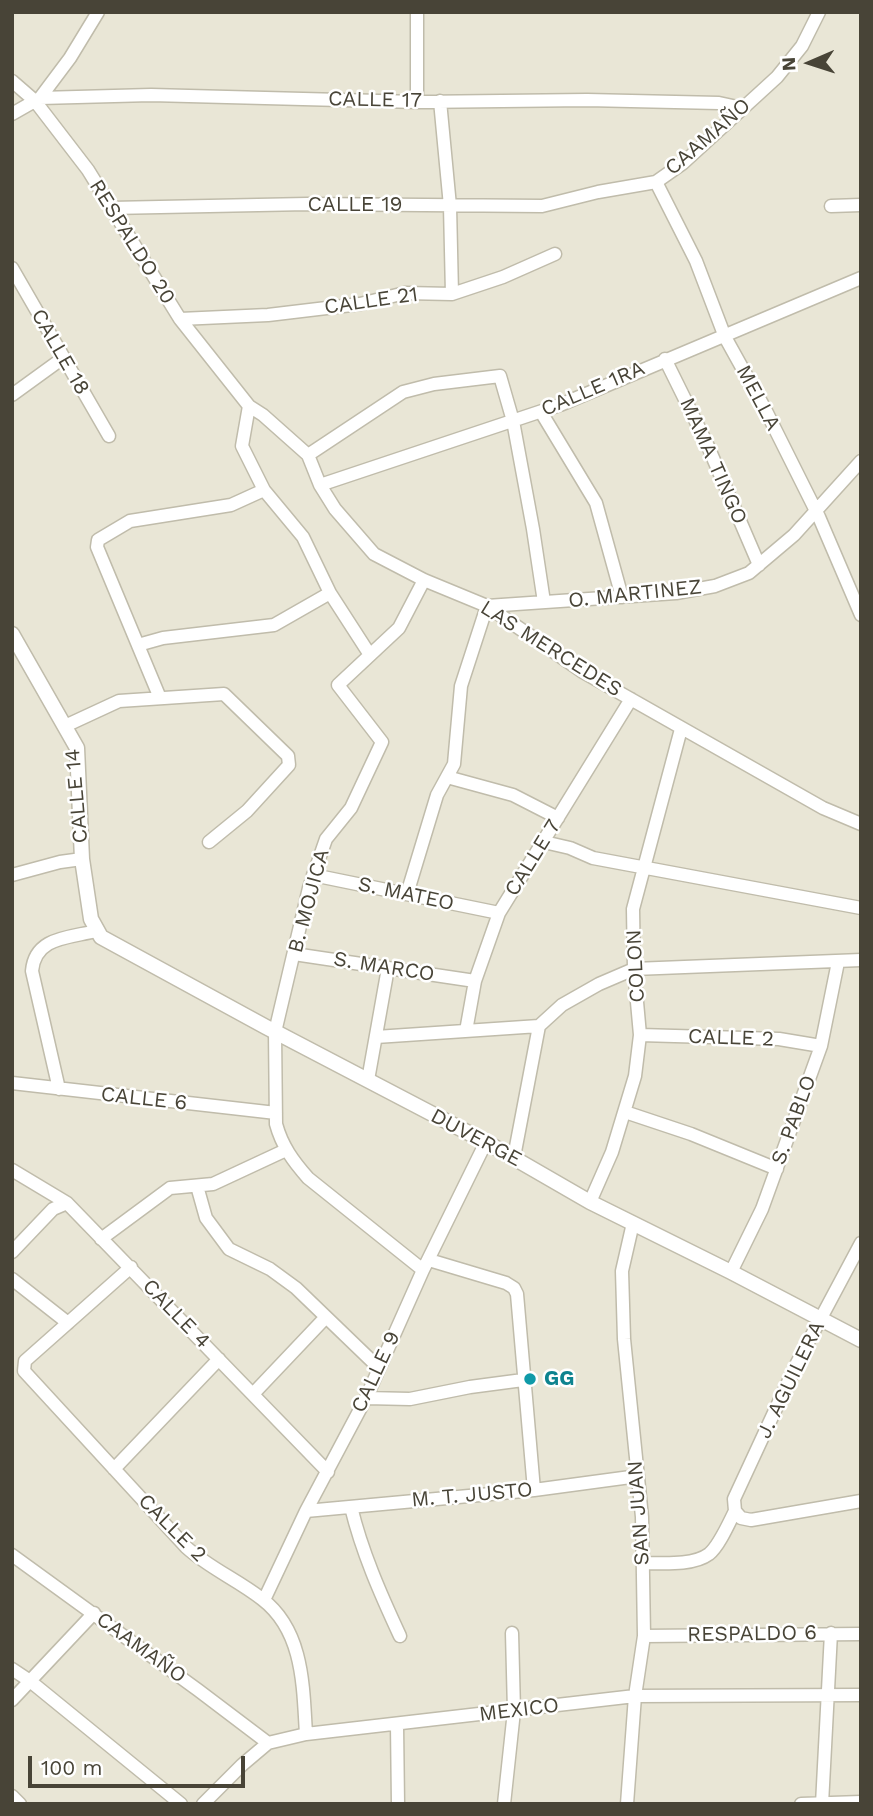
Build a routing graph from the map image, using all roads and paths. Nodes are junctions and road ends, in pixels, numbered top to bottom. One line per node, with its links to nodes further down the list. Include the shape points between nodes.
1 (98, 12): 5 (street)
2 (417, 12): 7 (street)
3 (819, 12): 8 (street, CAAMAÑO, via 794,56)
4 (12, 81): 5 (street, RESPALDO 20)
5 (37, 99): 7 (street, CALLE 17, via 151,94); 9 (street, CALLE 17); 15 (street, RESPALDO 20)
6 (440, 101): 7 (street, CALLE 17); 8 (street, CALLE 17, via 719,103); 14 (street)
7 (417, 102)
8 (742, 108): 10 (street, CAAMAÑO)
9 (12, 114)
10 (656, 182): 11 (street, CAAMAÑO); 21 (street, MELLA, via 696,261)
11 (598, 192): 14 (street, CALLE 19, via 542,206)
12 (831, 205): 13 (street)
13 (861, 205)
14 (450, 206): 15 (street, CALLE 19); 19 (street)
15 (111, 208): 20 (street, RESPALDO 20)
16 (555, 254): 19 (street, CALLE 21)
17 (12, 268): 22 (street, CALLE 18)
18 (861, 278): 21 (street, CALLE 1RA)
19 (452, 294): 20 (street, CALLE 21, via 405,293 360,304 268,315)
20 (180, 319): 25 (street, RESPALDO 20)
21 (725, 337): 23 (street, CALLE 1RA); 33 (street, MELLA)
22 (63, 358): 24 (street); 28 (street, CALLE 18)
23 (665, 359): 26 (street, CALLE 1RA); 34 (street, MAMA TINGO, via 708,444)
24 (12, 395)
25 (249, 406): 29 (street, LAS MERCEDES); 32 (street, via 242,446)
26 (541, 412): 27 (street, CALLE 1RA); 37 (street, via 596,503)
27 (513, 421): 29 (street, via 500,376 434,384 403,392); 31 (street, CALLE 1RA); 38 (street)
28 (109, 436)
29 (308, 455): 31 (street, LAS MERCEDES)
30 (861, 461): 33 (street, O. MARTINEZ)
31 (320, 485): 35 (street, LAS MERCEDES, via 374,554)
32 (264, 490): 36 (street, via 303,537); 42 (street, via 231,505 130,521 98,540)
33 (816, 509): 34 (street, O. MARTINEZ); 40 (street, MELLA)
34 (759, 565): 37 (street, O. MARTINEZ, via 715,586)
35 (424, 580): 39 (street, LAS MERCEDES); 43 (street, via 399,628)
36 (330, 593): 42 (street, via 274,625); 43 (street)
37 (622, 597): 38 (street, O. MARTINEZ)
38 (544, 602): 39 (street, O. MARTINEZ)
39 (486, 606): 45 (street, LAS MERCEDES); 48 (street, via 461,687 454,764)
40 (861, 615)
41 (12, 634): 46 (street, CALLE 14)
42 (138, 645): 44 (street)
43 (370, 655): 56 (street, B. MOJICA, via 338,685 382,742 351,808 326,839)
44 (160, 698): 46 (street, via 119,701); 51 (street, via 224,694 290,761 247,811)
45 (631, 699): 47 (street, LAS MERCEDES); 49 (street, CALLE 7)
46 (65, 726): 53 (street, CALLE 14, via 76,748)
47 (681, 729): 50 (street, LAS MERCEDES, via 823,808); 54 (street, COLON)
48 (446, 777): 49 (street, via 513,795); 57 (street)
49 (558, 818): 52 (street, CALLE 7)
50 (861, 824)
51 (209, 842)
52 (544, 842): 54 (street, via 593,858); 59 (street, CALLE 7)
53 (82, 859): 55 (street); 60 (street, CALLE 14)
54 (645, 867): 58 (street); 65 (street, COLON, via 633,909)
55 (12, 875)
56 (313, 875): 57 (street, S. MATEO); 61 (street, B. MOJICA)
57 (407, 894): 59 (street, S. MATEO)
58 (861, 908)
59 (499, 913): 66 (street, CALLE 7)
60 (96, 931): 69 (street, DUVERGE, via 109,943); 75 (street, via 48,943 37,950 33,960)
61 (294, 954): 64 (street, S. MARCO); 69 (street, B. MOJICA)
62 (861, 960): 63 (street)
63 (838, 962): 65 (street); 72 (street, S. PABLO)
64 (388, 968): 66 (street, S. MARCO); 71 (street)
65 (634, 970): 67 (street, via 571,1000); 70 (street, COLON)
66 (475, 982): 68 (street, CALLE 7)
67 (539, 1026): 68 (street); 80 (street)
68 (466, 1031): 71 (street)
69 (275, 1032): 73 (street, DUVERGE); 77 (street, B. MOJICA)
70 (640, 1035): 72 (street, CALLE 2, via 779,1039); 76 (street, COLON)
71 (376, 1037): 73 (street)
72 (821, 1046): 81 (street, S. PABLO)
73 (368, 1080): 78 (street, DUVERGE)
74 (12, 1083): 75 (street, CALLE 6)
75 (59, 1089): 77 (street, CALLE 6)
76 (625, 1112): 81 (street); 84 (street, COLON)
77 (276, 1119): 79 (street)
78 (486, 1142): 80 (street, DUVERGE); 90 (street, CALLE 9)
79 (286, 1150): 83 (street, via 213,1184); 90 (street, via 308,1178)
80 (514, 1157): 84 (street, DUVERGE)
81 (777, 1169): 92 (street, S. PABLO)
82 (12, 1170): 85 (street, CALLE 4)
83 (197, 1185): 87 (street, via 170,1188); 94 (street, via 206,1218 229,1249 270,1269)
84 (590, 1202): 86 (street, DUVERGE)
85 (67, 1203): 87 (street, CALLE 4); 89 (street, via 53,1209)
86 (634, 1223): 92 (street, DUVERGE); 105 (street, SAN JUAN, via 622,1285)
87 (101, 1239): 91 (street, CALLE 4)
88 (861, 1243): 95 (street, J. AGUILERA)
89 (12, 1252)
90 (426, 1265): 99 (street, CALLE 9); 100 (street, via 514,1288)
91 (131, 1267): 96 (street); 98 (street, CALLE 4)
92 (731, 1272): 95 (street, DUVERGE)
93 (12, 1279): 96 (street)
94 (326, 1317): 99 (street); 101 (street)
95 (821, 1318): 97 (street, DUVERGE); 110 (street, J. AGUILERA, via 734,1499)
96 (68, 1322): 103 (street, CALLE 2, via 25,1361 24,1371)
97 (861, 1340)
98 (219, 1359): 101 (street, CALLE 4); 103 (street)
99 (377, 1367): 102 (street, CALLE 9)
100 (523, 1380): 102 (street, via 410,1399); 106 (street)
101 (253, 1394): 104 (street, CALLE 4)
102 (366, 1398): 104 (street, CALLE 9)
103 (114, 1469): 113 (street, CALLE 2, via 186,1548)
104 (328, 1472): 109 (street, CALLE 9)
105 (638, 1476): 106 (street, M. T. JUSTO); 112 (street, SAN JUAN)
106 (534, 1490): 108 (street, M. T. JUSTO)
107 (861, 1501): 110 (street, via 751,1520)
108 (351, 1507): 109 (street, M. T. JUSTO); 118 (street, via 373,1580)
109 (306, 1511): 113 (street, CALLE 9)
110 (738, 1515): 112 (street, J. AGUILERA, via 709,1554 688,1562)
111 (12, 1555): 114 (street, CAAMAÑO)
112 (643, 1563): 119 (street, SAN JUAN)
113 (264, 1600): 128 (street, CALLE 2, via 282,1619 296,1648)
114 (94, 1614): 121 (street); 129 (street, CAAMAÑO)
115 (512, 1633): 126 (street)
116 (831, 1633): 117 (street, RESPALDO 6); 119 (street, RESPALDO 6); 122 (street)
117 (861, 1634)
118 (400, 1636)
119 (644, 1636): 124 (street, SAN JUAN)
120 (12, 1669): 121 (street)
121 (30, 1681): 125 (street); 134 (street)
122 (829, 1695): 123 (street, MEXICO); 124 (street, MEXICO); 132 (street)
123 (861, 1695)
124 (635, 1696): 126 (street, MEXICO); 138 (street, SAN JUAN)
125 (12, 1700)
126 (514, 1711): 127 (street, MEXICO); 137 (street)
127 (397, 1725): 128 (street, MEXICO); 136 (street)
128 (306, 1734): 129 (street, MEXICO)
129 (268, 1743): 135 (street, MEXICO)
130 (12, 1796): 133 (street)
131 (861, 1802): 132 (street)
132 (822, 1803): 139 (street)
133 (20, 1804)
134 (181, 1804)
135 (203, 1804)
136 (398, 1804)
137 (504, 1804)
138 (627, 1804)
139 (801, 1804)

